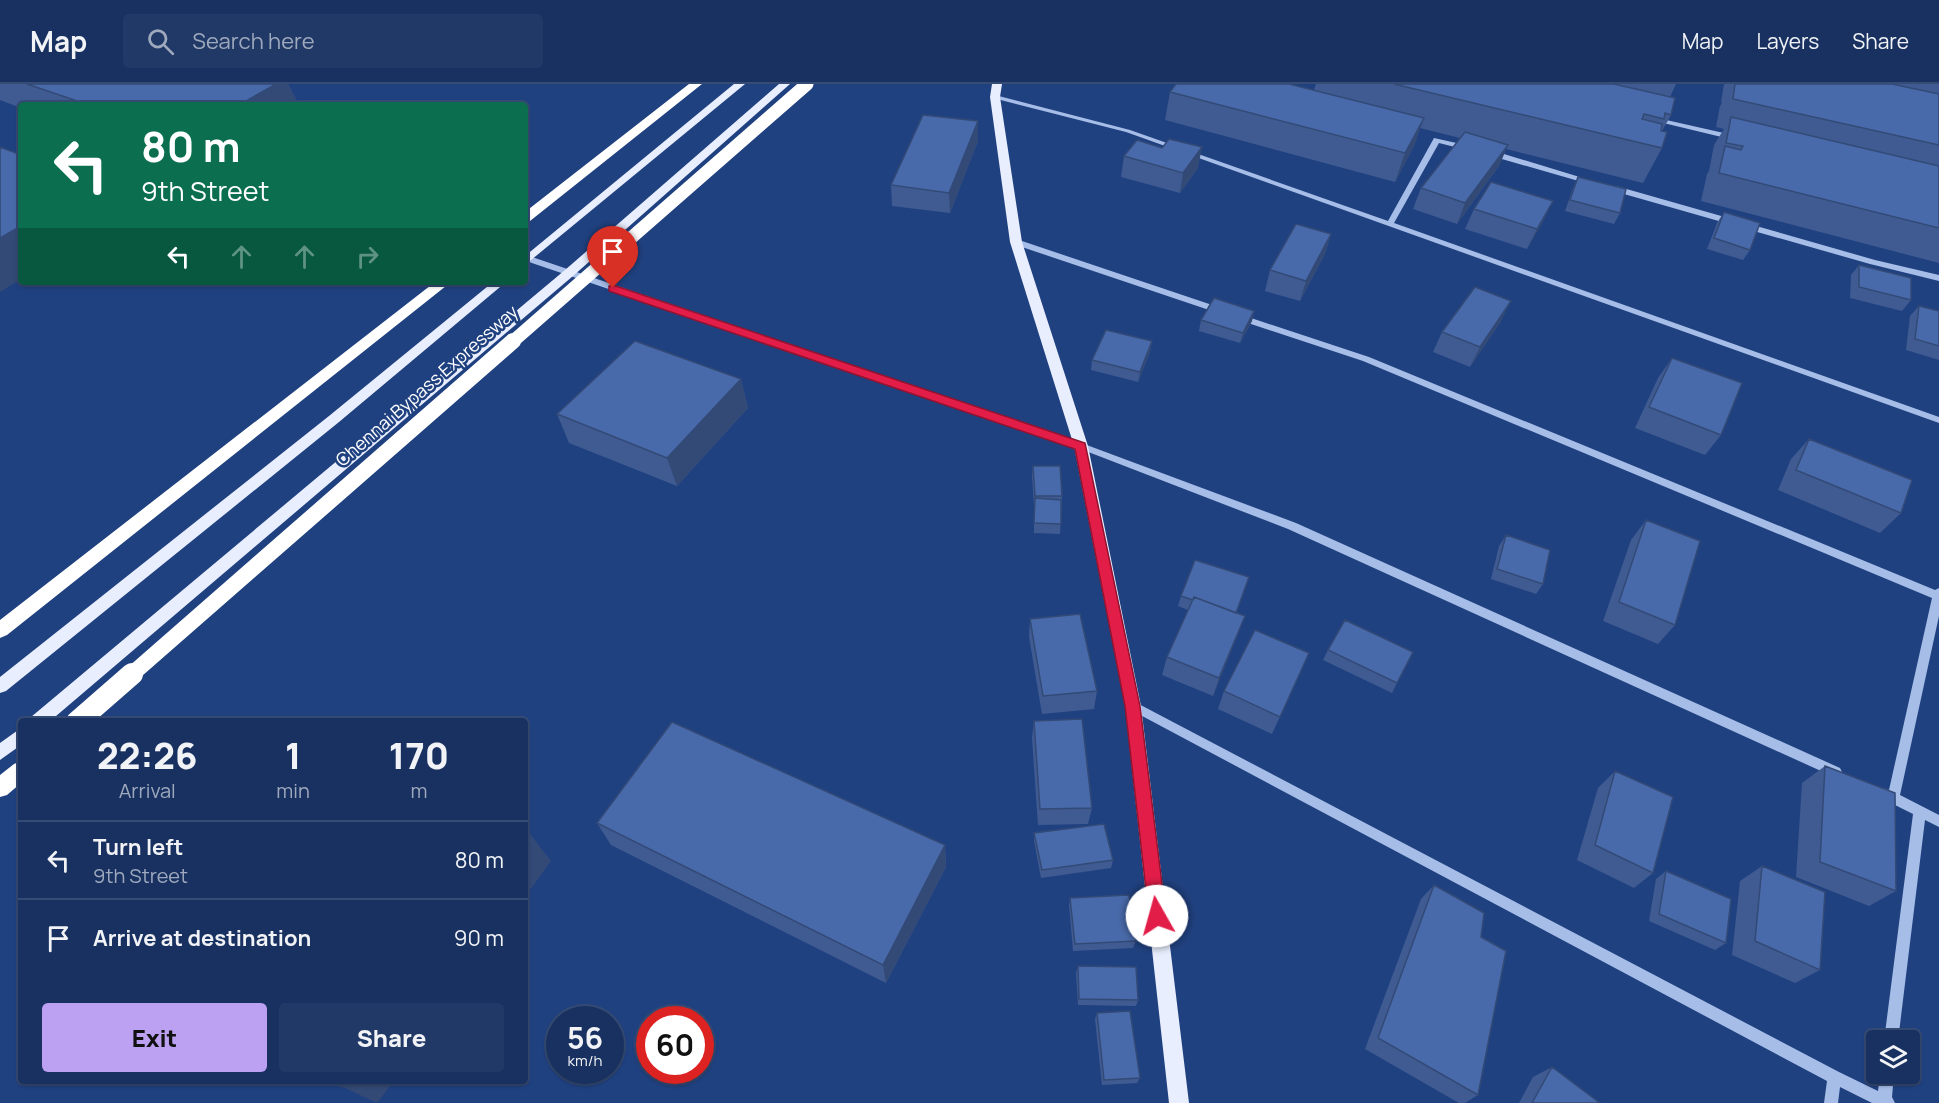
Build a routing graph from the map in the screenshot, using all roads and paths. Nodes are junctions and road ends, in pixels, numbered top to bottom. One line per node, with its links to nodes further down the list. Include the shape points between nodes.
1 (696, 84): 8 (highway)
2 (740, 84): 11 (main road)
3 (785, 84): 13 (main road)
4 (807, 84): 24 (highway, Chennai Bypass Expressway, bridge)
5 (996, 91): 9 (street, via 1128,131); 10 (main road)
6 (1640, 116): 7 (street)
7 (1744, 140)
8 (528, 216)
9 (1390, 224): 14 (street, via 1437,140); 17 (street)
10 (1016, 242): 18 (main road); 19 (street, via 1366,359)
11 (528, 259)
12 (528, 260): 13 (street)
13 (568, 273): 18 (street); 23 (main road)
14 (1939, 278)
15 (440, 285): 20 (highway)
16 (496, 285): 21 (main road)
17 (1939, 420)
18 (1081, 446): 22 (main road); 28 (street, via 1292,526)
19 (1938, 594): 31 (street)
20 (0, 630)
21 (0, 686)
22 (1133, 706): 35 (street); 38 (main road)
23 (42, 718)
24 (82, 718)
25 (18, 738): 26 (main road)
26 (0, 753)
27 (18, 773): 29 (highway)
28 (1849, 778)
29 (0, 788)
30 (1871, 788): 31 (street)
31 (1893, 798): 32 (street)
32 (1920, 811): 33 (street); 34 (street)
33 (1939, 821)
34 (1892, 1030)
35 (1834, 1077): 37 (street); 39 (street)
36 (1887, 1084): 37 (street)
37 (1886, 1102)
38 (1179, 1103)
39 (1832, 1103)

